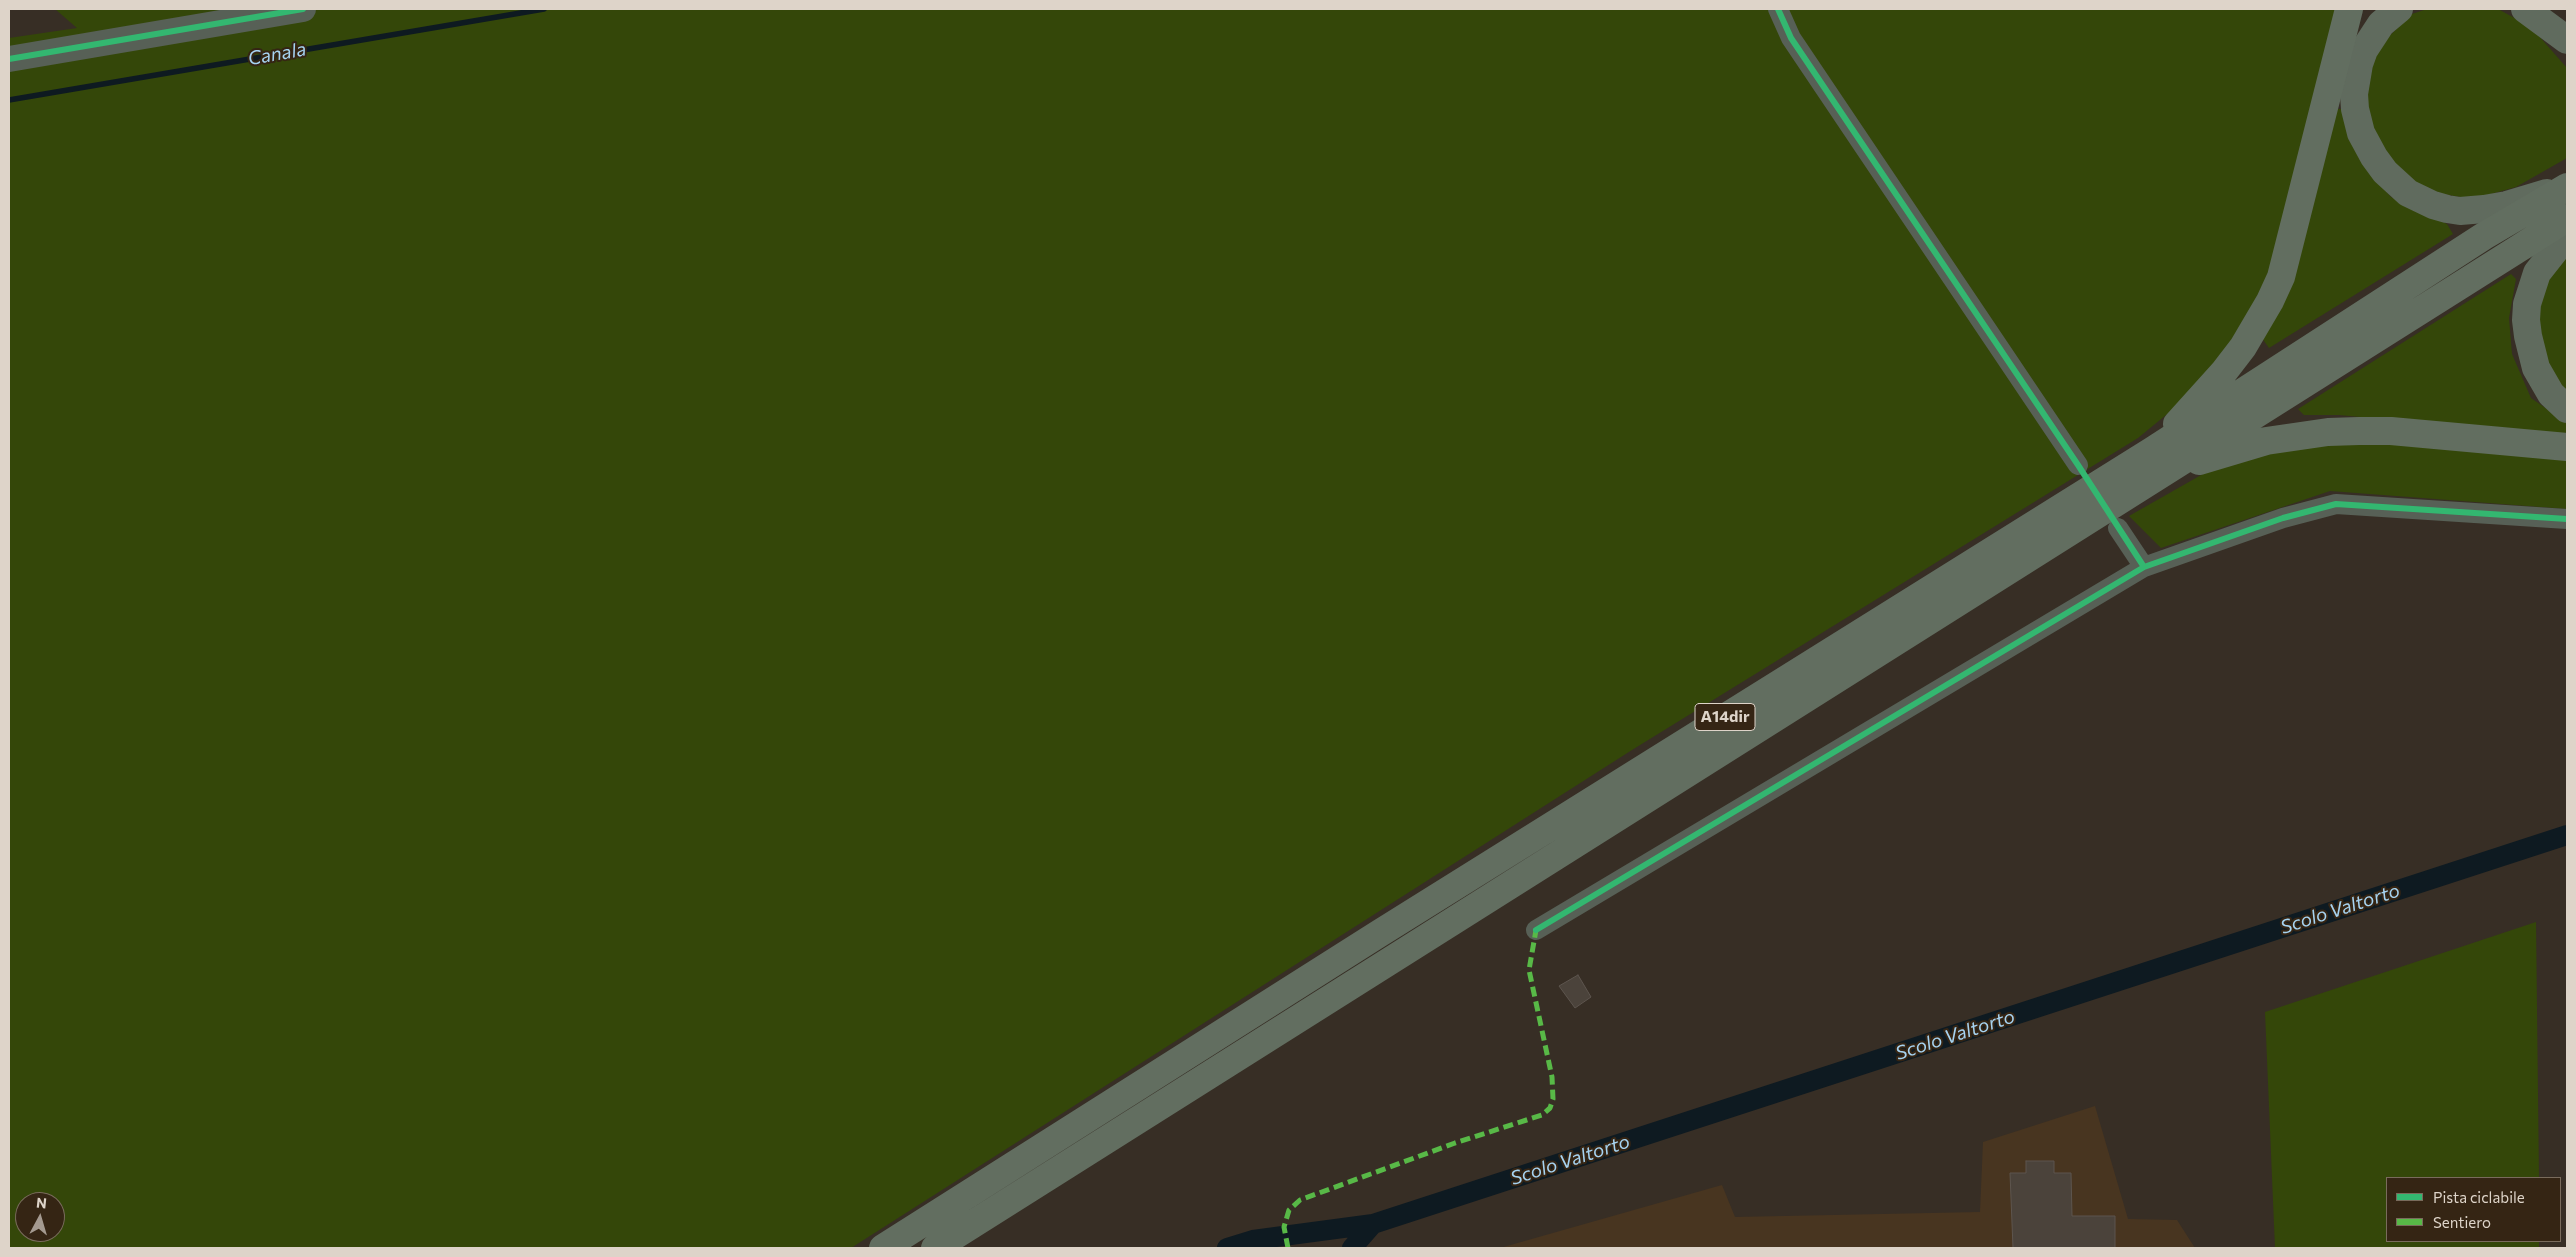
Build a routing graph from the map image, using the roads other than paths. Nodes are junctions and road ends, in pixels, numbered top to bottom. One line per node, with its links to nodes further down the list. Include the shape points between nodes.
1 (303, 9): 9 (street)
2 (1778, 9): 16 (street, via 1790,38)
3 (2349, 9): 15 (highway, via 2281,277 2243,347)
4 (2399, 9): 10 (highway, via 2371,37 2355,79 2358,124 2385,172 2420,200 2460,211 2508,205)
5 (2525, 9): 8 (highway)
6 (2549, 9): 7 (highway)
7 (2567, 32)
8 (2567, 40)
9 (9, 59)
10 (2567, 186): 15 (highway, A14dir, via 2484,236)
11 (2567, 218): 17 (highway, A14dir)
12 (2567, 235): 13 (highway, via 2538,273 2526,320 2536,368 2552,394)
13 (2567, 409)
14 (2567, 447): 17 (highway, via 2391,431 2328,432 2231,450)
15 (2152, 451): 22 (highway, A14dir)
16 (2078, 465)
17 (2132, 492): 23 (highway, A14dir)
18 (2567, 519): 20 (street, via 2336,504 2274,521)
19 (2118, 528): 20 (street)
20 (2144, 567): 21 (street)
21 (1536, 930)
22 (883, 1248)
23 (935, 1248)

